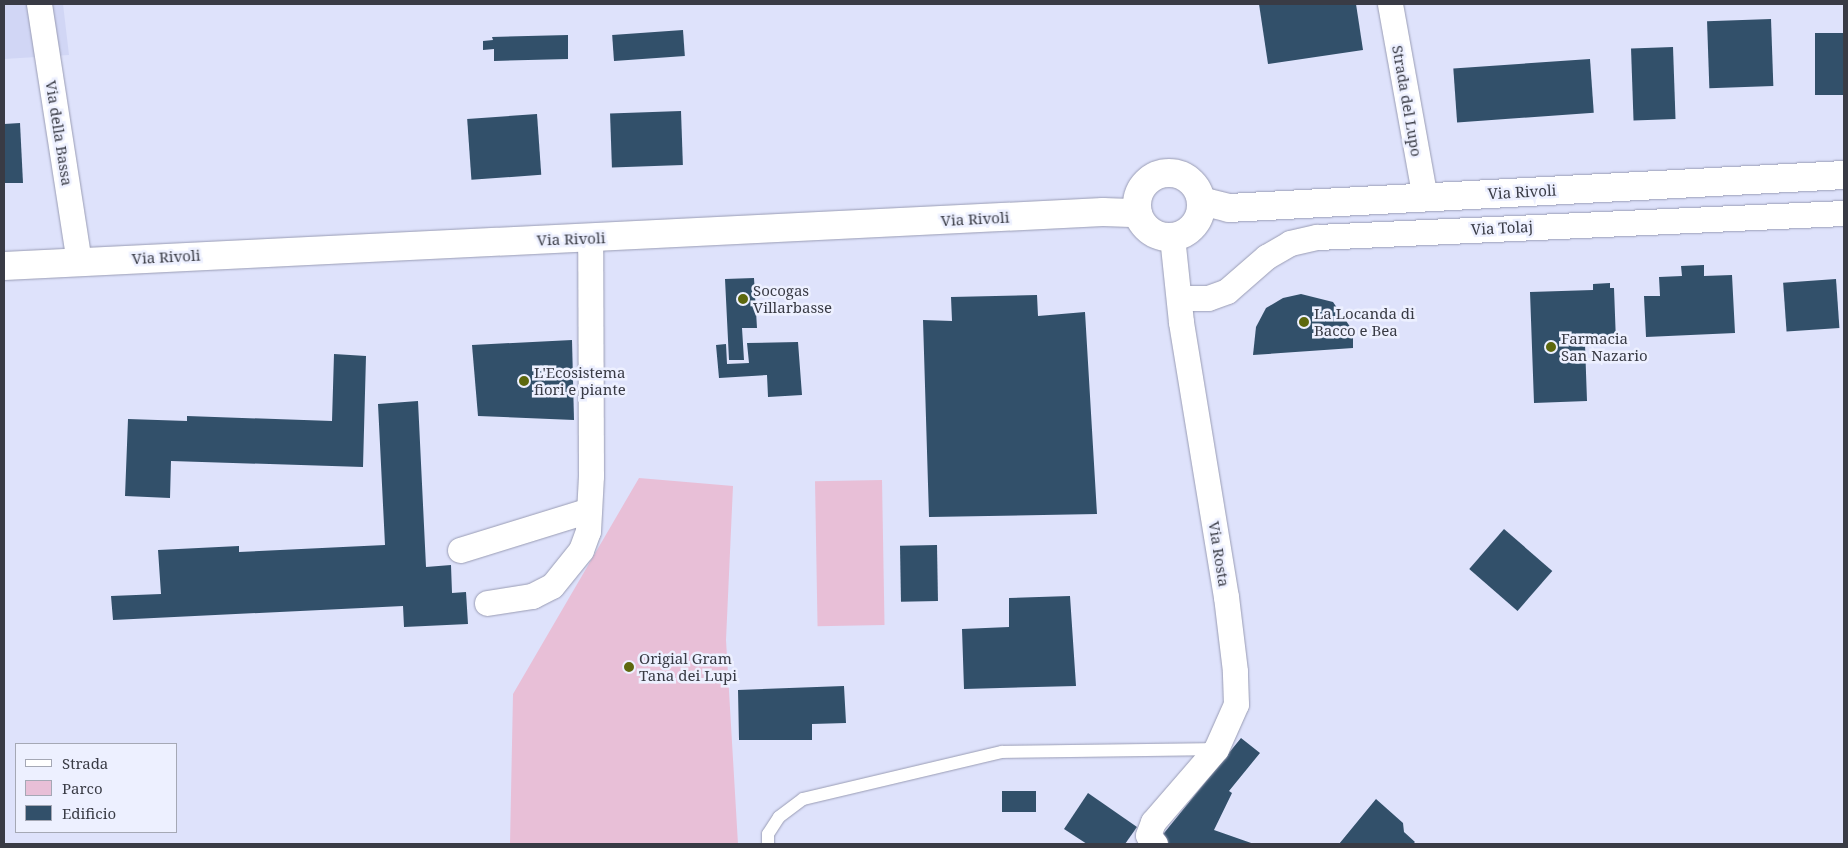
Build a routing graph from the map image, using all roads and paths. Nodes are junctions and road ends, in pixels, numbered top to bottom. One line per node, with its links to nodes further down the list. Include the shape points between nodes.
1 (39, 4): 10 (street, Via della Bassa)
2 (1390, 4): 4 (street, Strada del Lupo)
3 (1844, 175): 4 (street, Via Rivoli)
4 (1425, 198): 5 (street, Via Rivoli, via 1229,208)
5 (1201, 201): 6 (street, via 1192,183 1175,173 1165,173 1154,176 1139,192); 8 (street, via 1200,211 1190,229)
6 (1138, 213): 8 (street, via 1151,231); 9 (street, Via Rivoli, via 1103,212)
7 (1844, 213): 12 (street, Via Tolaj, via 1317,238 1290,243 1266,256 1227,291 1208,298)
8 (1172, 237): 12 (street, Via Rosta, via 1173,270)
9 (590, 238): 10 (street, Via Rivoli); 13 (street)
10 (79, 262): 11 (street, Via Rivoli)
11 (4, 266)
12 (1179, 298): 16 (street, Via Rosta, via 1235,671 1236,704)
13 (589, 510): 14 (street); 15 (street, via 588,531 581,550 552,586 532,596)
14 (460, 550)
15 (488, 603)
16 (1216, 749): 17 (lane, via 1002,752 802,799 779,817 768,834); 18 (street, Via Rosta, via 1153,822 1148,835)
17 (768, 844)
18 (1155, 844)

